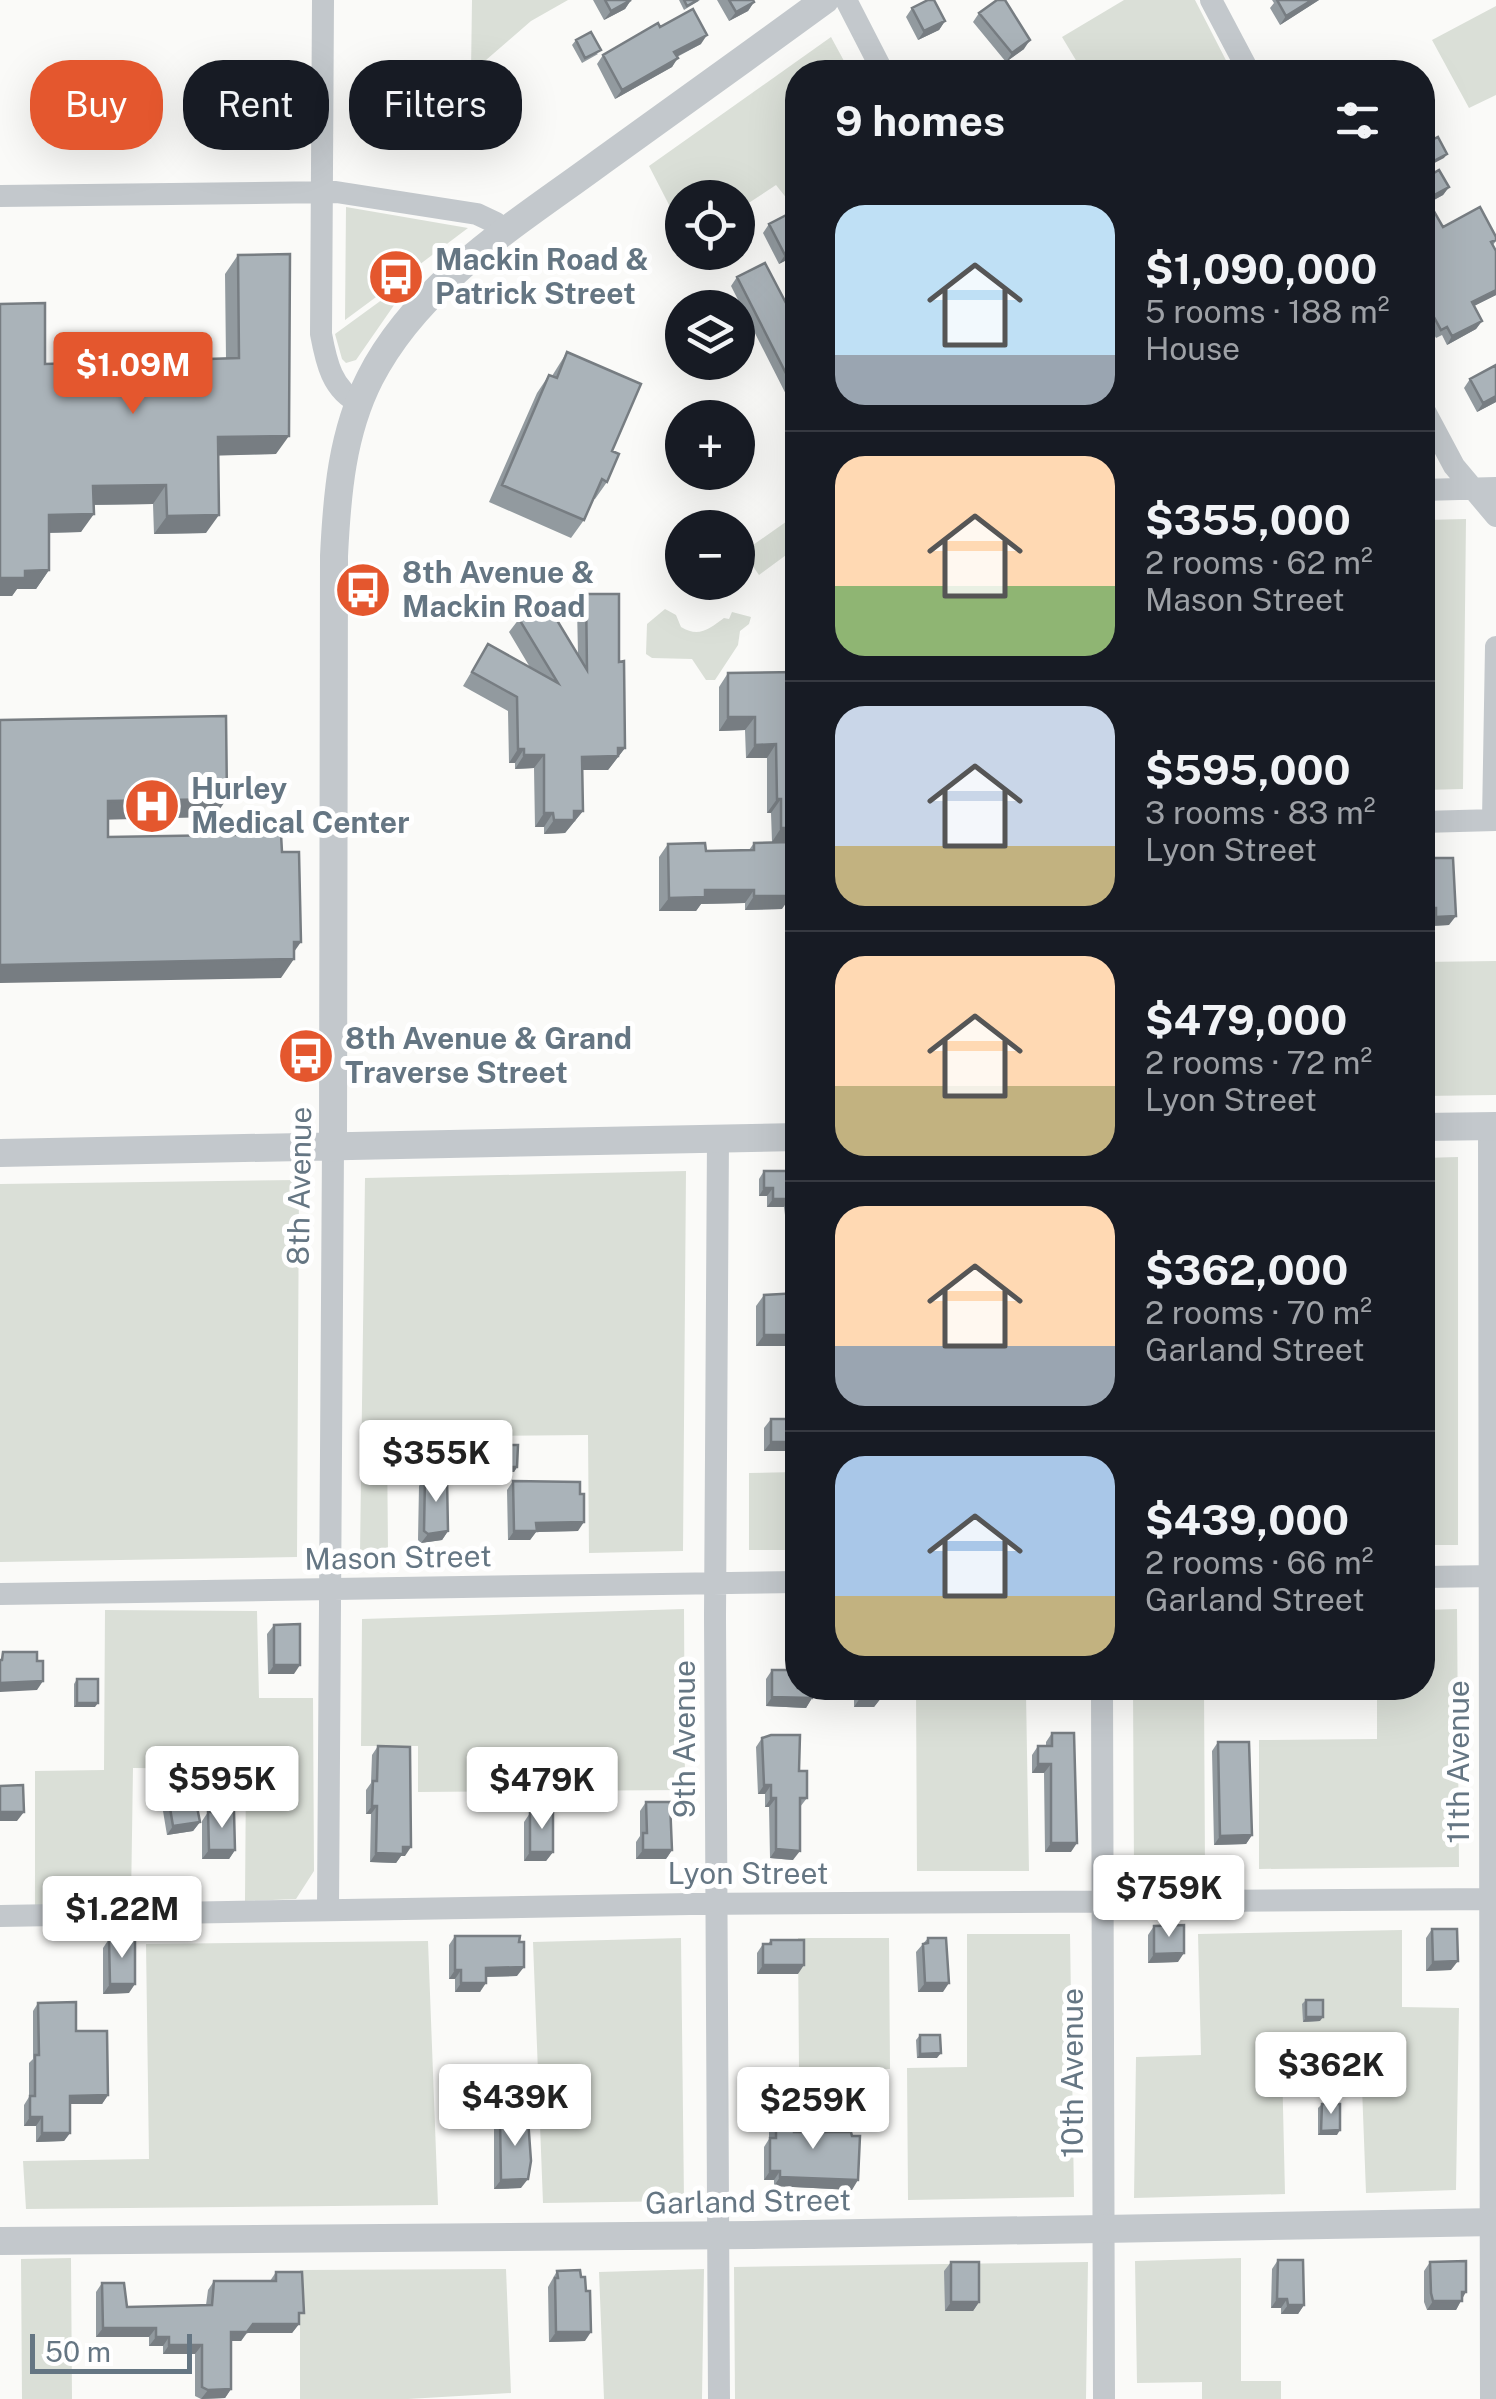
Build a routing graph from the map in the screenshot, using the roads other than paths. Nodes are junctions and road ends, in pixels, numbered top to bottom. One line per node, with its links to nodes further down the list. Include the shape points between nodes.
1 (323, 0): 7 (street)
2 (824, 0): 9 (street, 8th Avenue)
3 (846, 0): 5 (street)
4 (1212, 0): 6 (street)
5 (877, 60)
6 (1243, 60)
7 (322, 192): 8 (street); 9 (street, via 470,212); 10 (street, via 324,347 339,388)
8 (0, 196)
9 (506, 232): 10 (street, 8th Avenue, via 413,314)
10 (360, 402): 22 (street, 8th Avenue, via 343,458 334,556)
11 (1435, 430): 12 (street, via 1454,466)
12 (1484, 488): 13 (street); 14 (street)
13 (1435, 490)
14 (1496, 516)
15 (1496, 647): 16 (street)
16 (1494, 820): 17 (street)
17 (1435, 822)
18 (1492, 1126): 19 (street); 24 (street, 11th Avenue)
19 (1435, 1127)
20 (785, 1136): 21 (street)
21 (718, 1138): 22 (street); 26 (street, 9th Avenue)
22 (332, 1148): 23 (street); 28 (street, 8th Avenue)
23 (0, 1152)
24 (1493, 1576): 25 (street); 31 (street, 11th Avenue)
25 (1435, 1577)
26 (715, 1582): 27 (street, Mason Street); 28 (street, Mason Street); 33 (street, 9th Avenue)
27 (785, 1582)
28 (329, 1589): 29 (street, Mason Street); 34 (street, 8th Avenue)
29 (0, 1594)
30 (1102, 1700): 32 (street, 10th Avenue)
31 (1493, 1900): 32 (street, Lyon Street); 36 (street, 11th Avenue)
32 (1102, 1902): 33 (street, Lyon Street); 37 (street, 10th Avenue)
33 (716, 1904): 34 (street, Lyon Street); 38 (street, 9th Avenue)
34 (328, 1910): 35 (street, Lyon Street)
35 (0, 1916)
36 (1493, 2222): 37 (street, Garland Street); 42 (street, 11th Avenue)
37 (1104, 2229): 38 (street, Garland Street); 41 (street, 10th Avenue)
38 (718, 2235): 39 (street, Garland Street); 40 (street, 9th Avenue)
39 (0, 2242)
40 (719, 2399)
41 (1104, 2399)
42 (1492, 2399)

